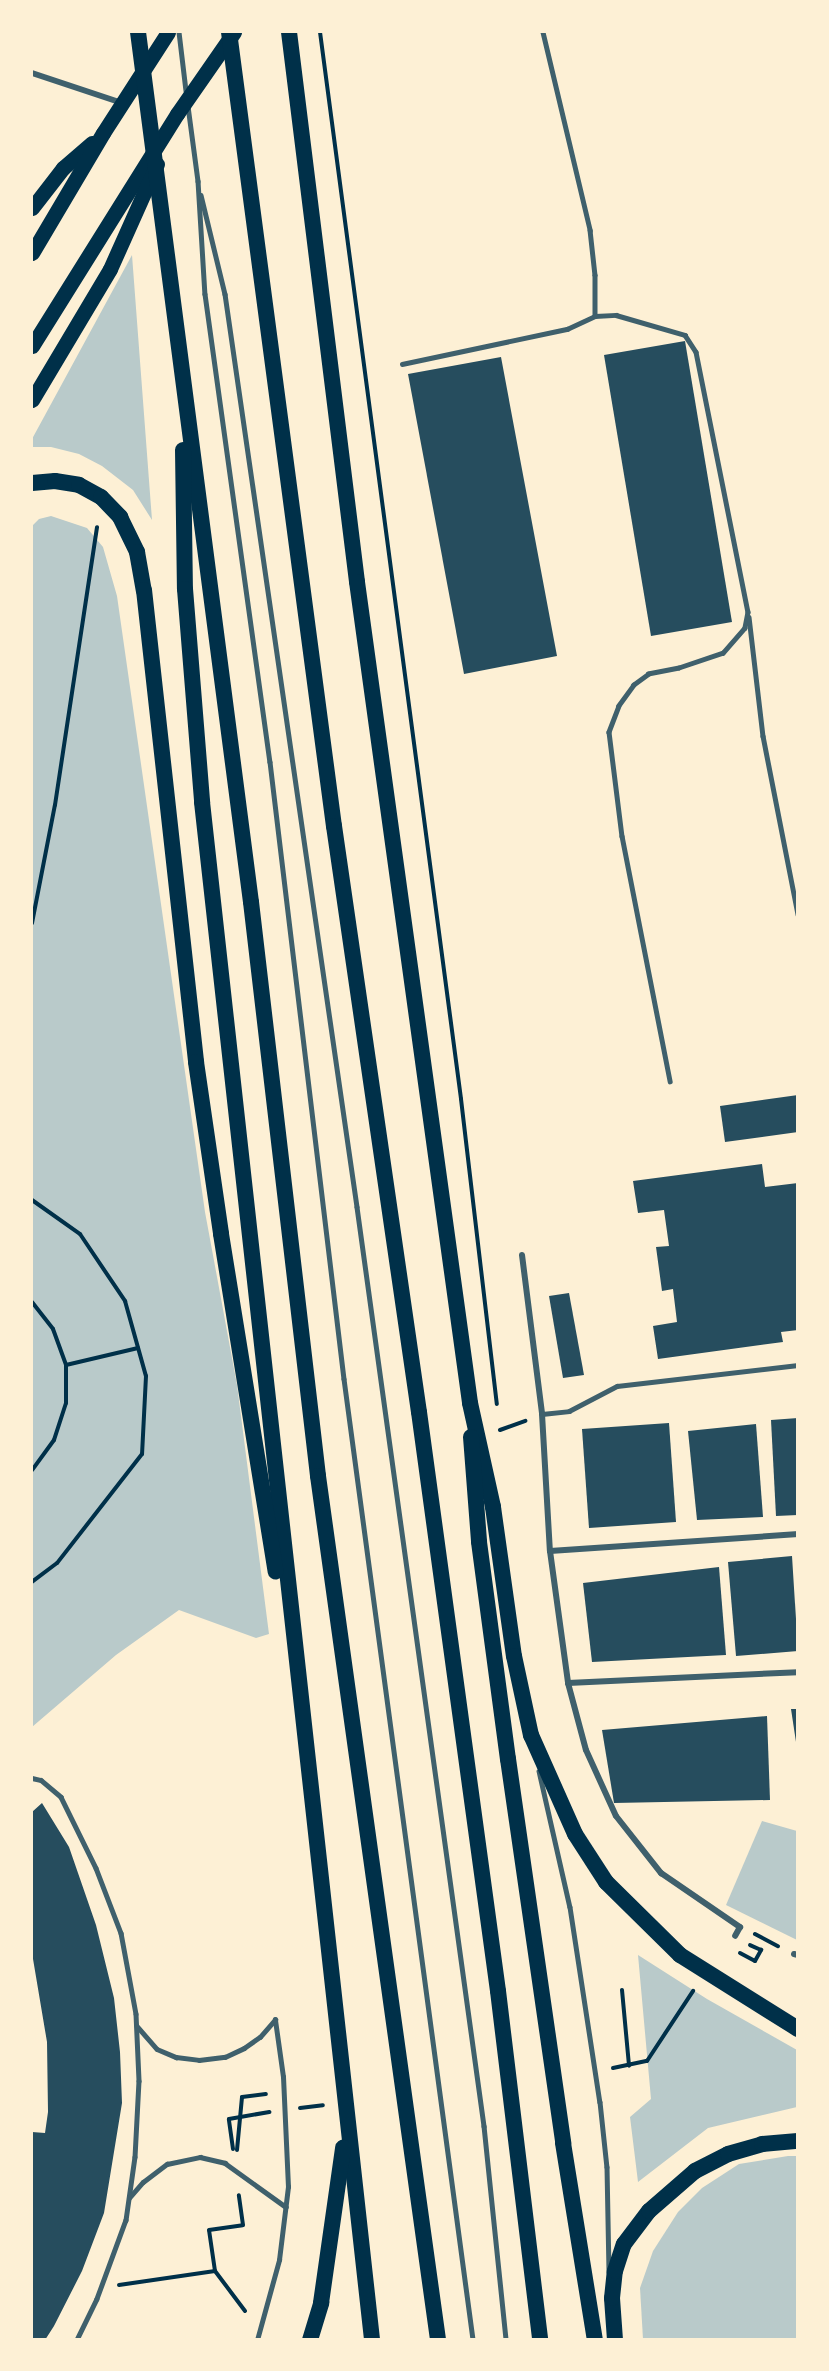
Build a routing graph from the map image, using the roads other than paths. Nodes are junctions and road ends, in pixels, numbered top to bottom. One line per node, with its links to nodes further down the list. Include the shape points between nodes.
1 (138, 32): 17 (highway)
2 (168, 32): 8 (main road)
3 (179, 32): 11 (lane)
4 (231, 32): 9 (main road); 49 (highway, via 333,814 496,1979)
5 (289, 32): 25 (highway, via 359,594)
6 (543, 32): 14 (lane, via 590,230)
7 (32, 73): 8 (street)
8 (122, 103): 10 (main road)
9 (177, 114): 15 (main road); 18 (main road, via 110,269)
10 (103, 133): 12 (main road, via 63,168); 13 (main road)
11 (198, 181): 47 (lane, via 205,294 270,762 351,1426); 48 (lane, via 225,294 357,1207 484,2126)
12 (32, 208)
13 (32, 253)
14 (595, 316): 16 (lane, via 567,329); 20 (lane, via 616,315 684,334 696,352)
15 (32, 346)
16 (402, 364)
17 (184, 389): 29 (highway, via 182,515 194,713); 46 (highway, via 318,1476)
18 (32, 400)
19 (32, 483): 29 (highway, via 56,481 79,485 101,497 120,517 137,552 196,1062 279,1588)
20 (748, 612): 21 (lane, via 763,736); 22 (lane, via 745,628 723,652 679,669 650,674 634,685 619,706 609,732 622,836)
21 (798, 915)
22 (670, 1081)
23 (522, 1255): 26 (street)
24 (798, 1365): 26 (lane, via 617,1386 569,1411)
25 (470, 1403): 32 (highway, via 493,1507 514,1656); 50 (highway, via 472,1477 489,1627 561,2132)
26 (542, 1414): 28 (street)
27 (798, 1534): 28 (street)
28 (550, 1551): 31 (street)
29 (295, 1648): 37 (highway)
30 (798, 1672): 31 (street)
31 (568, 1683): 34 (street, via 586,1750 616,1816 660,1874 740,1927)
32 (531, 1735): 36 (highway, via 575,1834 606,1881 680,1955); 41 (lane, via 570,1907 588,2012 608,2167 607,2257)
33 (32, 1778): 35 (lane, via 41,1780 61,1797 96,1868 121,1933)
34 (735, 1936)
35 (137, 2026): 39 (lane, via 140,2081); 40 (lane, via 157,2049 199,2060 225,2057 244,2048 275,2020 287,2127)
36 (798, 2029)
37 (346, 2120): 44 (highway, via 321,2303); 45 (highway)
38 (798, 2141): 41 (highway, via 762,2144 728,2154 695,2171 668,2192 633,2228 624,2244)
39 (129, 2198): 40 (lane, via 167,2164 200,2157 225,2163); 42 (lane, via 126,2220)
40 (286, 2208): 43 (lane, via 279,2260)
41 (612, 2298): 51 (highway)
42 (77, 2340)
43 (257, 2340)
44 (310, 2340)
45 (372, 2340)
46 (438, 2340)
47 (473, 2340)
48 (506, 2340)
49 (540, 2340)
50 (595, 2340)
51 (615, 2340)

